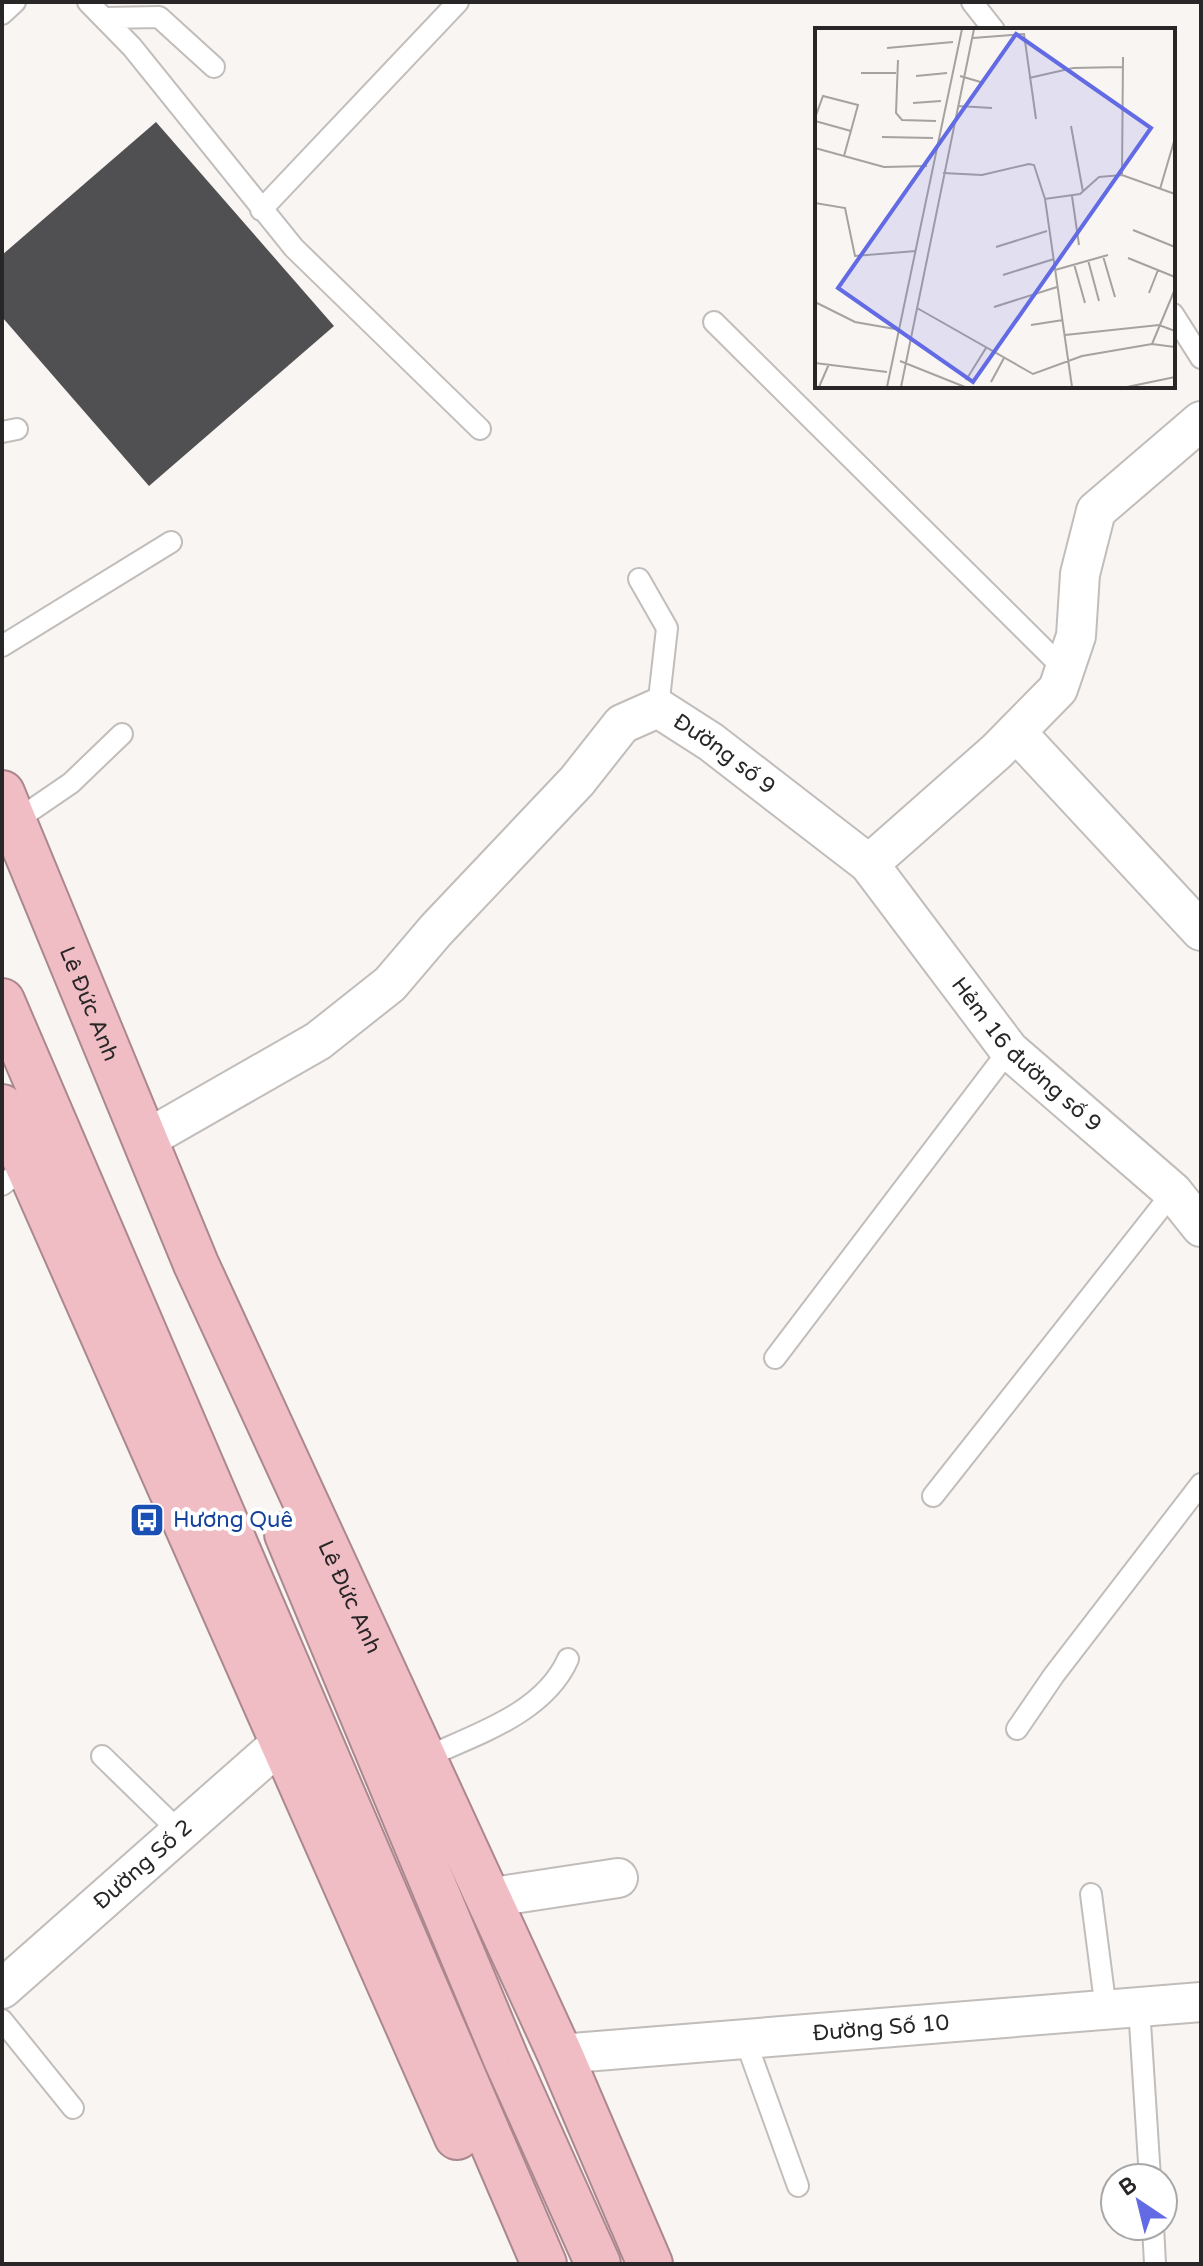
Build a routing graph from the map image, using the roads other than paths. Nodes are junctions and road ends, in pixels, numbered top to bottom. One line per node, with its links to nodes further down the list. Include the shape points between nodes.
1 (15, 2): 5 (lane)
2 (88, 2): 6 (lane)
3 (458, 2): 9 (lane)
4 (972, 2): 7 (lane)
5 (2, 14)
6 (105, 18): 8 (lane, via 159,17); 9 (lane)
7 (992, 28)
8 (214, 67)
9 (261, 210): 14 (lane, via 335,291)
10 (1175, 317): 12 (lane)
11 (714, 322): 18 (lane)
12 (1201, 358)
13 (1201, 421): 18 (street, via 1096,511 1080,574 1076,636)
14 (480, 429)
15 (171, 542): 17 (lane)
16 (639, 579): 19 (lane, via 667,628)
17 (2, 646)
18 (1065, 670): 20 (street, via 1058,689)
19 (658, 708): 23 (street, Đường số 9, via 711,742); 29 (street, Đường số 9, via 622,724 577,781 390,984 318,1041)
20 (1016, 732): 23 (street); 25 (street)
21 (122, 734): 22 (lane, via 71,783)
22 (8, 807): 29 (highway, Lê Đức Anh)
23 (869, 864): 27 (street, Hẻm 16 đường số 9)
24 (2, 870): 57 (highway, Lê Đức Anh, via 359,1700 506,2059)
25 (1201, 931)
26 (2, 1001): 38 (highway)
27 (1009, 1050): 31 (street, Hẻm 16 đường số 9); 33 (lane)
28 (2, 1107): 30 (highway)
29 (145, 1140): 40 (highway, Lê Đức Anh, via 196,1264)
30 (15, 1175): 38 (highway)
31 (1173, 1192): 32 (street, Hẻm 16 đường số 9); 35 (lane)
32 (1201, 1227)
33 (775, 1358)
34 (1201, 1484): 37 (lane)
35 (933, 1496)
36 (568, 1659): 40 (lane, via 560,1678 534,1703)
37 (1017, 1729)
38 (298, 1732): 41 (street, Đường Số 2); 55 (highway); 56 (highway)
39 (102, 1756): 41 (lane)
40 (422, 1759): 44 (highway, Lê Đức Anh)
41 (179, 1831): 45 (street, Đường Số 2)
42 (618, 1878): 44 (street)
43 (1091, 1894): 47 (lane)
44 (487, 1898): 50 (highway, Lê Đức Anh)
45 (2, 1989)
46 (1201, 2002): 47 (street, Đường Số 10)
47 (1122, 2008): 49 (street, Đường Số 10); 52 (lane)
48 (2, 2020): 51 (lane)
49 (745, 2039): 50 (street, Đường Số 10); 53 (lane)
50 (560, 2054): 58 (highway, Lê Đức Anh)
51 (73, 2108)
52 (1147, 2162)
53 (798, 2186)
54 (1154, 2242): 59 (lane)
55 (512, 2264)
56 (544, 2264)
57 (598, 2264)
58 (650, 2264)
59 (1155, 2264)

